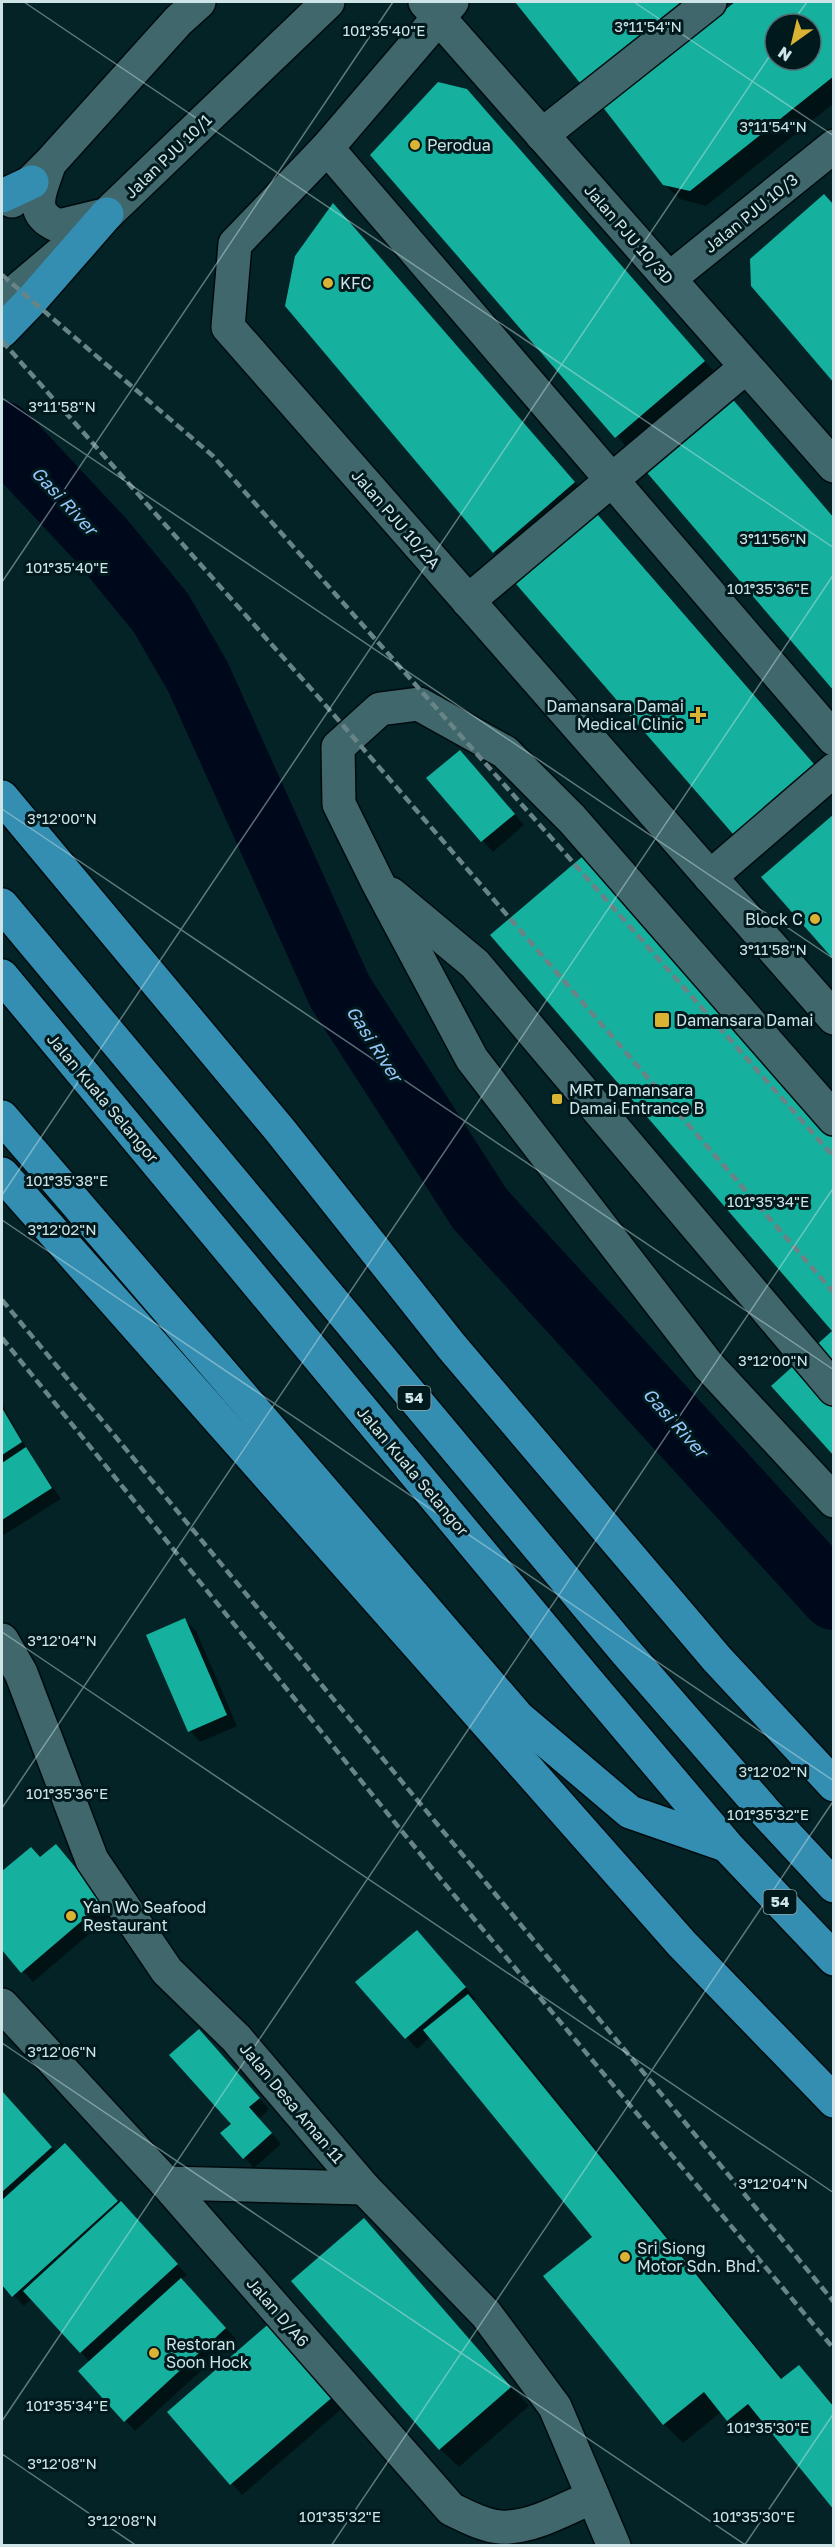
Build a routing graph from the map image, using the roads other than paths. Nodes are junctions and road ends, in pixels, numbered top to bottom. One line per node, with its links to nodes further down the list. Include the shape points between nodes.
1 (199, 2): 8 (street)
2 (328, 2): 11 (street, Jalan PJU 10/1)
3 (711, 2): 5 (street)
4 (439, 7): 5 (street, Jalan PJU 10/3D); 6 (street, Jalan PJU 10/2A)
5 (542, 135): 12 (street, Jalan PJU 10/3D)
6 (327, 148): 17 (street); 18 (street, Jalan PJU 10/2A, via 235,244 228,327)
7 (828, 163): 12 (street, Jalan PJU 10/3)
8 (40, 173): 9 (highway); 10 (street); 11 (street, via 41,216 58,226)
9 (2, 196)
10 (2, 210)
11 (107, 214): 13 (highway)
12 (669, 279): 15 (street, Jalan PJU 10/3D)
13 (19, 296): 14 (highway)
14 (2, 332)
15 (746, 367): 16 (street, Jalan PJU 10/3D); 17 (street)
16 (834, 466)
17 (612, 480): 18 (street); 19 (street)
18 (468, 601): 22 (street, Jalan PJU 10/2A)
19 (834, 740)
20 (834, 770): 22 (street)
21 (2, 797): 33 (highway, via 279,1129 452,1347 717,1659)
22 (710, 876): 26 (street, Jalan PJU 10/2A)
23 (378, 884): 28 (street, via 339,804 338,747 380,710 419,704 505,752 572,819); 30 (street, via 475,963); 31 (street, via 472,1059 708,1365)
24 (2, 905): 35 (highway, 54, via 626,1652)
25 (2, 976): 34 (highway, Jalan Kuala Selangor / 54)
26 (834, 1018)
27 (2, 1117): 34 (highway, via 518,1717 630,1812)
28 (834, 1119)
29 (2, 1174): 38 (highway, via 682,1944)
30 (834, 1389)
31 (834, 1501)
32 (2, 1640): 40 (street, Jalan Desa Aman 11, via 21,1673 92,1860 167,1971 236,2038)
33 (834, 1785)
34 (727, 1846): 36 (highway, Jalan Kuala Selangor / 54)
35 (834, 1886)
36 (834, 1959)
37 (2, 2005): 39 (street, Jalan D/A6)
38 (834, 2101)
39 (166, 2183): 40 (street); 41 (street, Jalan D/A6, via 451,2509 478,2522 507,2528 534,2522)
40 (364, 2188): 41 (street, Jalan Desa Aman 11, via 493,2323 555,2408)
41 (593, 2497): 42 (street, Jalan Desa Aman 11)
42 (615, 2546)

